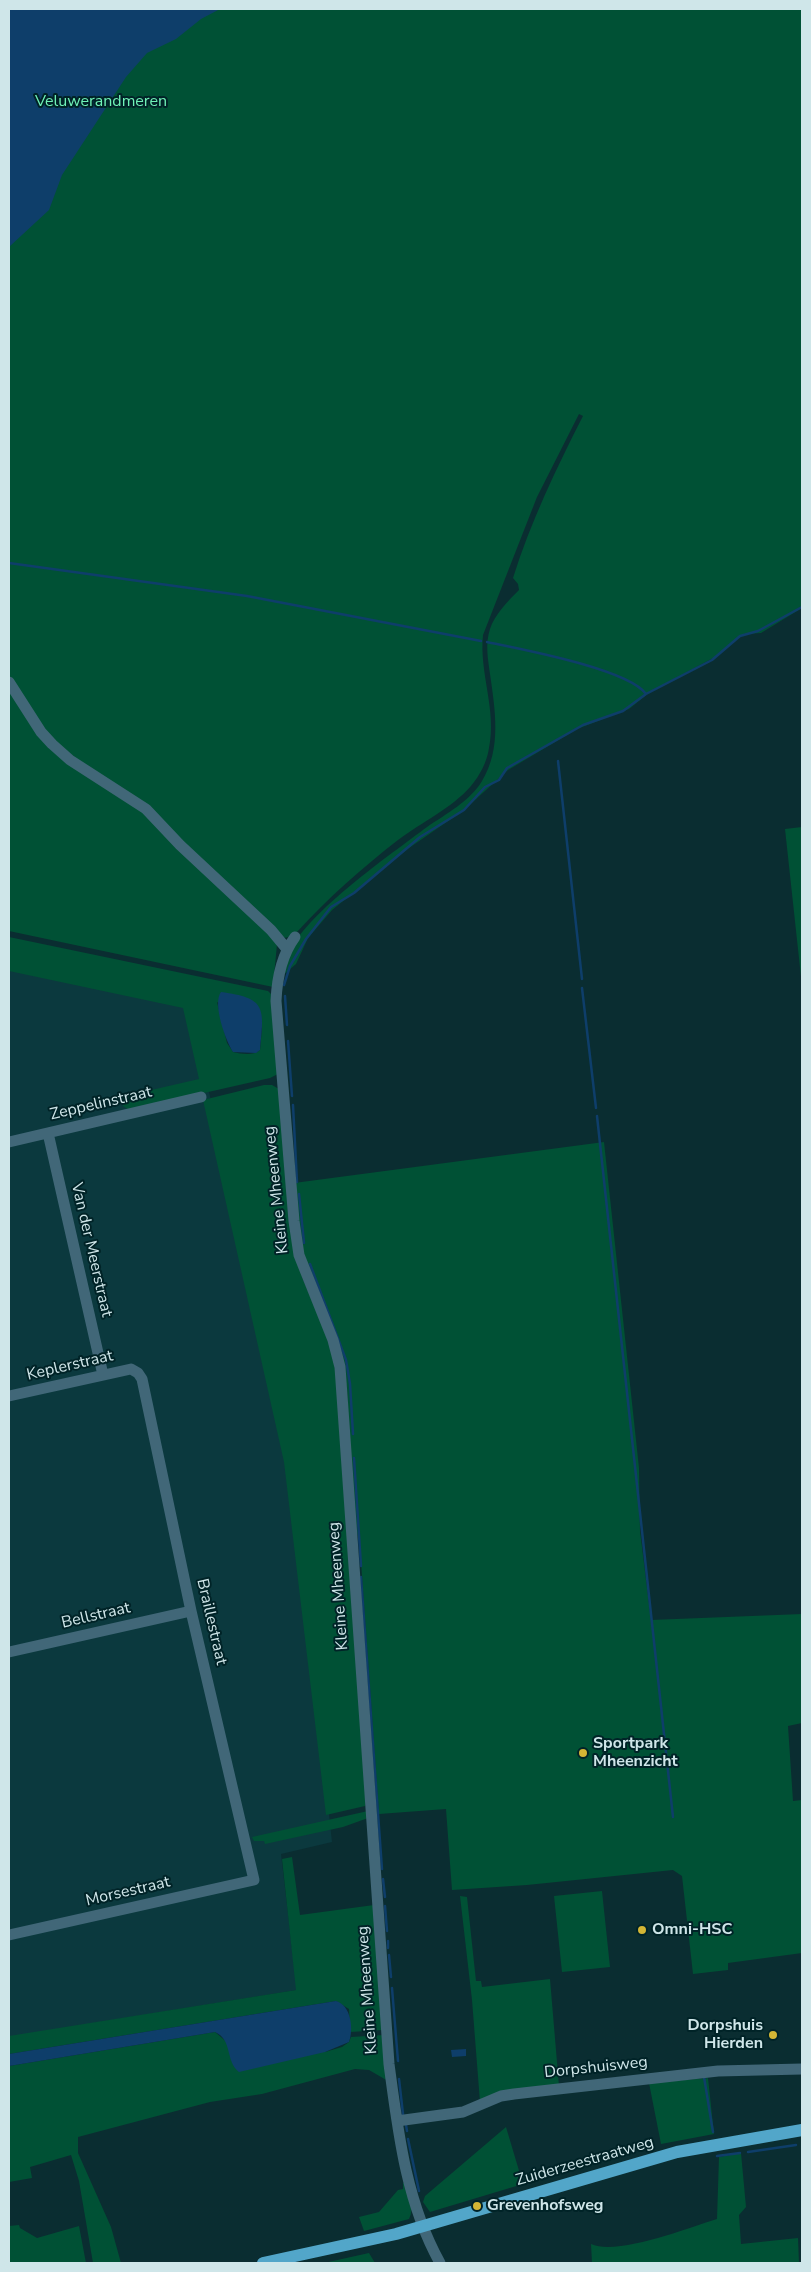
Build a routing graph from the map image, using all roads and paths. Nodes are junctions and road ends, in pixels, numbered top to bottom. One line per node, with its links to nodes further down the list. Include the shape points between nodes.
1 (9, 682): 3 (street, via 52,744 70,760 146,809)
2 (295, 937): 3 (street, Kleine Mheenweg)
3 (286, 948): 15 (street, Kleine Mheenweg, via 280,964 276,1001 294,1221 299,1254 333,1340 343,1388 389,2054)
4 (201, 1097): 5 (street, Zeppelinstraat)
5 (48, 1133): 6 (street, Zeppelinstraat); 8 (street, Van der Meerstraat)
6 (9, 1142)
7 (138, 1372): 8 (street, Keplerstraat, via 131,1369); 10 (street, Braillestraat, via 142,1378)
8 (103, 1375): 9 (street, Keplerstraat)
9 (9, 1396)
10 (191, 1611): 11 (street, Bellstraat); 12 (street, Braillestraat)
11 (9, 1652)
12 (254, 1880): 13 (street, Morsestraat)
13 (9, 1935)
14 (802, 2069): 15 (street, Dorpshuisweg, via 718,2071 514,2094 463,2112)
15 (397, 2121): 17 (street, Kleine Mheenweg)
16 (802, 2130): 17 (main road, Zuiderzeestraatweg, via 677,2152)
17 (422, 2227): 18 (main road, Zuiderzeestraatweg); 19 (street)
18 (263, 2263)
19 (440, 2263)

